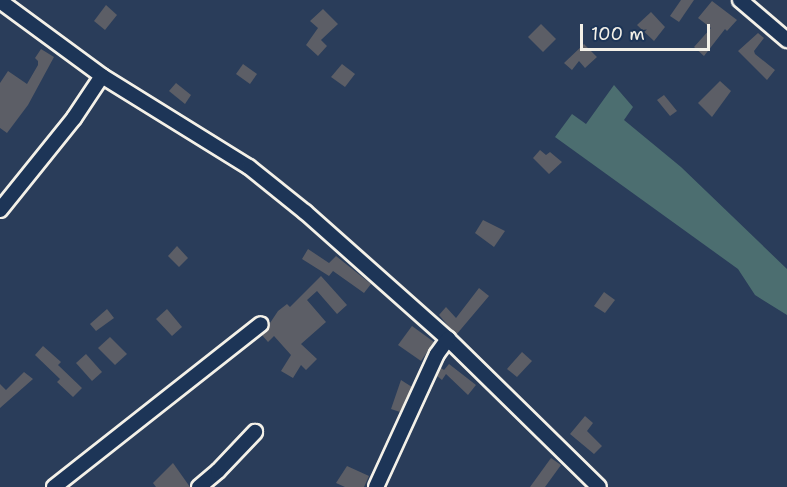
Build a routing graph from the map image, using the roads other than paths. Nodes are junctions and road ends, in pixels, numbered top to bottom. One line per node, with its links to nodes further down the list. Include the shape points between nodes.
1 (740, 0): 3 (street)
2 (0, 2): 4 (street)
3 (787, 40)
4 (102, 76): 5 (street, via 74,118); 7 (street, via 249,167 357,256)
5 (0, 210)
6 (261, 324): 9 (street)
7 (448, 339): 11 (street, via 437,354); 12 (street)
8 (255, 432): 10 (street)
9 (54, 487)
10 (199, 487)
11 (376, 487)
12 (599, 487)

